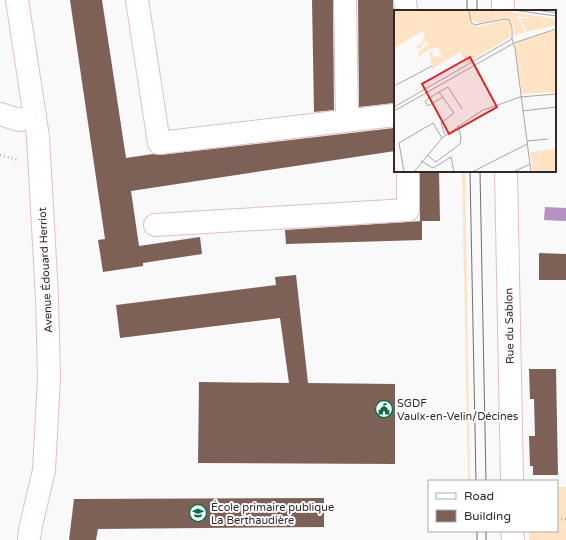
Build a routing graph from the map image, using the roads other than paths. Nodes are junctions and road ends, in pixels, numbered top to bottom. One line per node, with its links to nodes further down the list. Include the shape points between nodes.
1 (17, 0): 10 (street, Avenue Édouard Herriot)
2 (137, 0): 11 (street, via 160,144)
3 (345, 0): 11 (street)
4 (405, 0): 6 (street)
5 (503, 0): 7 (street)
6 (406, 10)
7 (504, 10)
8 (0, 114): 10 (street, via 18,120)
9 (394, 114): 11 (street)
10 (35, 116): 16 (street, Avenue Édouard Herriot, via 47,297 49,379 44,470)
11 (347, 120)
12 (408, 172): 14 (street, via 408,210)
13 (506, 172): 15 (street, Rue du Sablon)
14 (155, 225)
15 (512, 480)
16 (29, 540)

